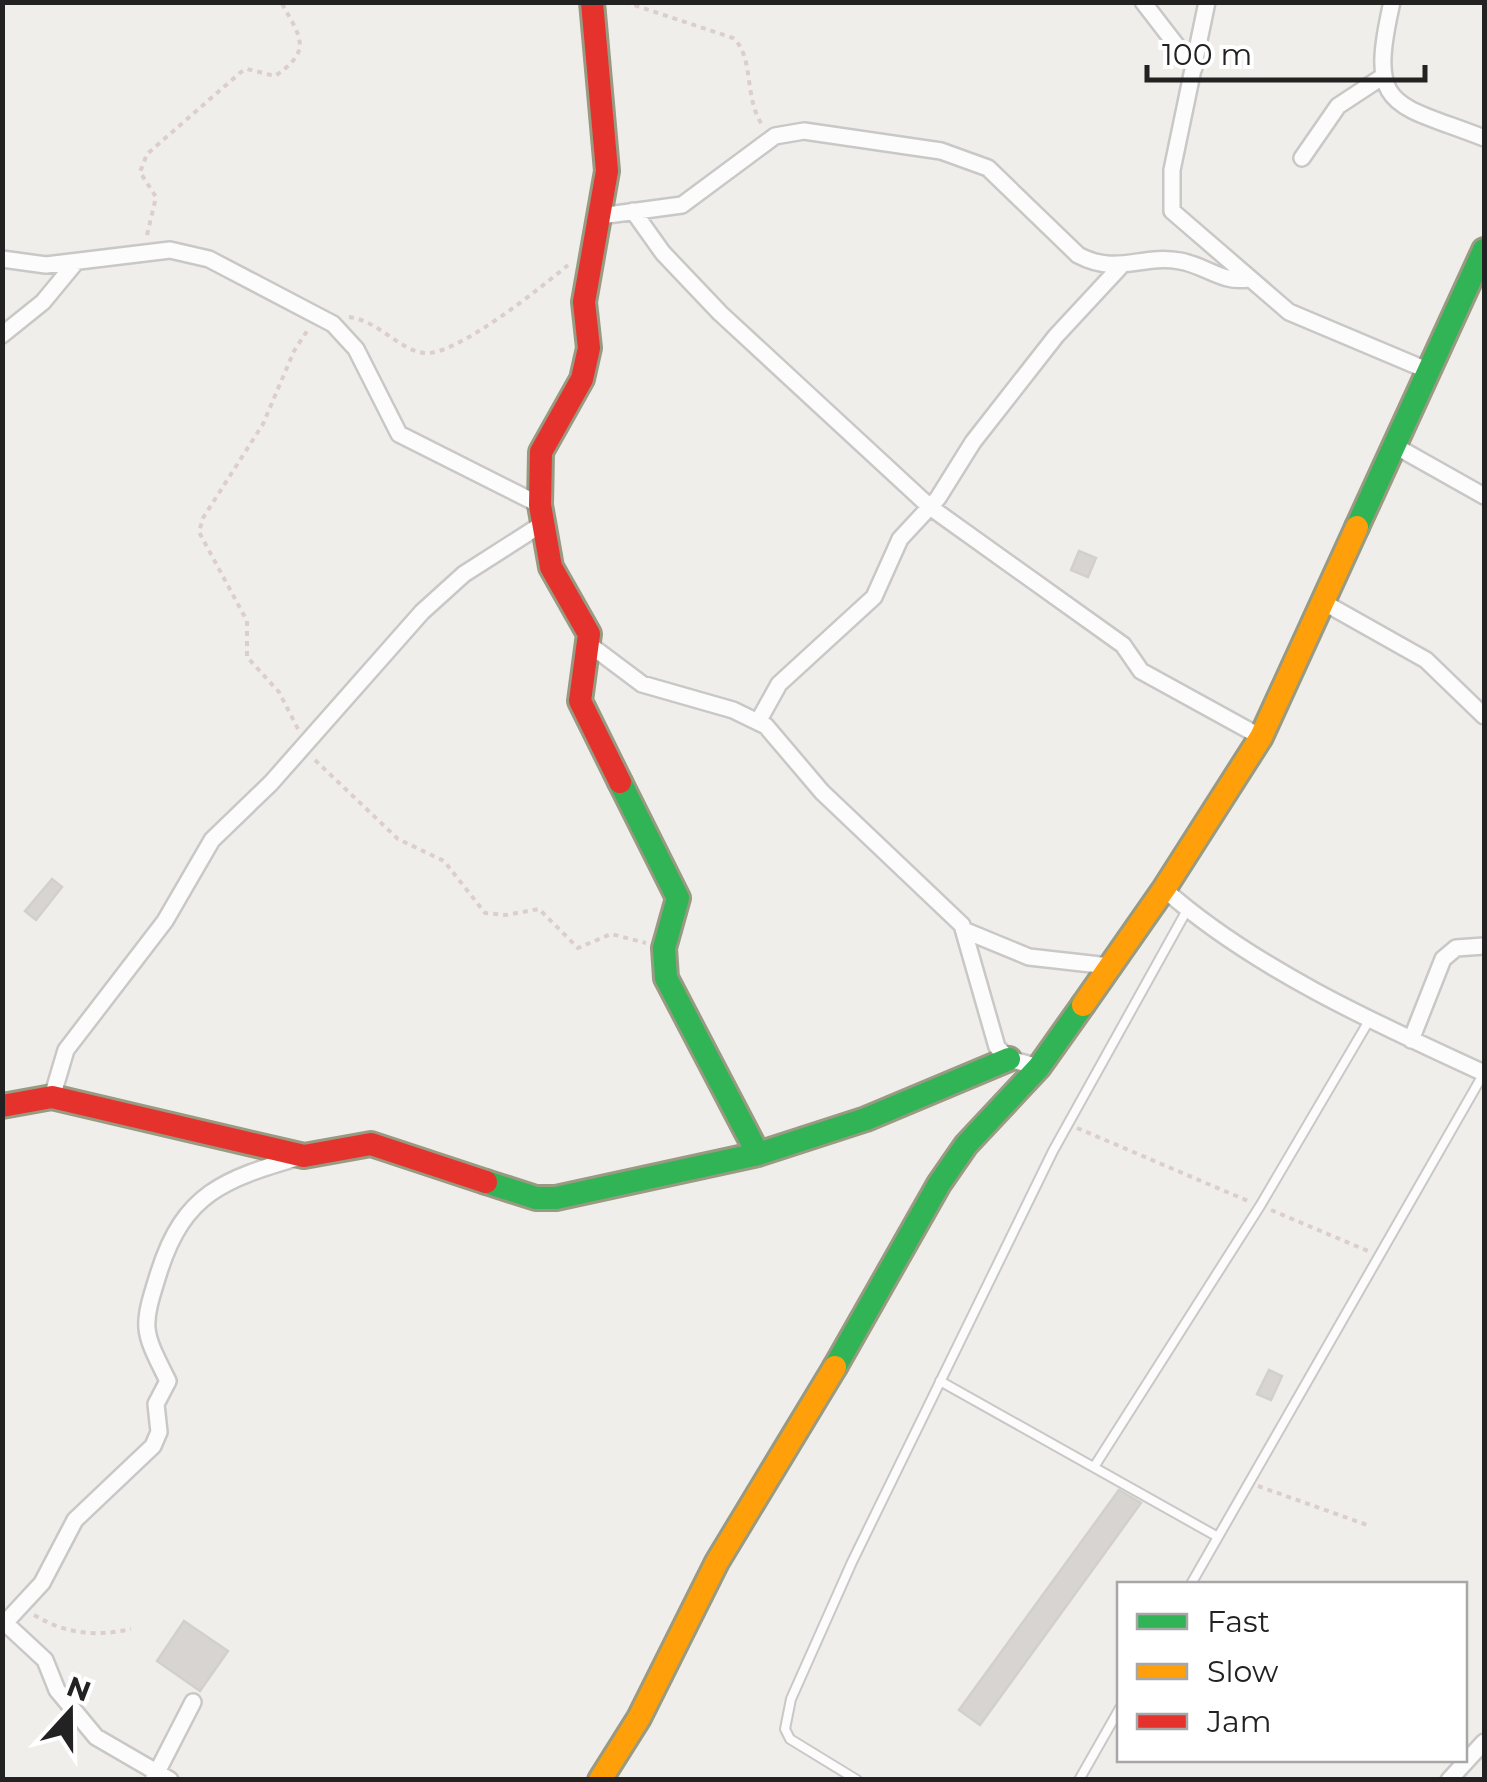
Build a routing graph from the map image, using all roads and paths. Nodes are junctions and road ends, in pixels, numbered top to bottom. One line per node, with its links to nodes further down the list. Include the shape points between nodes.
1 (282, 2): 16 (path, via 301,44 297,60 275,76 241,72 141,164 156,198)
2 (592, 2): 13 (street, via 607,171)
3 (625, 2): 9 (path, via 734,38 746,58 752,108)
4 (1143, 2): 7 (street)
5 (1207, 2): 7 (street)
6 (1392, 2): 8 (street)
7 (1194, 68): 20 (street, via 1169,202)
8 (1382, 77): 10 (street, via 1408,108); 11 (street, via 1338,106)
9 (775, 136): 12 (street, via 691,202); 19 (street, via 804,131 967,158 1002,178 1078,256)
10 (1484, 138)
11 (1302, 158)
12 (633, 212): 13 (street); 26 (street, via 720,313)
13 (600, 216): 14 (street)
14 (592, 245): 21 (path, via 482,327 433,352 416,351 372,323); 27 (street, via 584,302 586,367 541,452)
15 (1484, 250): 23 (street)
16 (141, 252): 18 (street); 21 (street, via 209,259)
17 (2, 259): 18 (street)
18 (76, 262): 22 (street, via 44,302)
19 (1121, 266): 20 (street, via 1182,261 1228,280); 26 (street, via 1044,352)
20 (1248, 279): 23 (street, via 1289,312)
21 (322, 316): 27 (street, via 356,349 399,434); 33 (path, via 294,350 264,424 199,532 247,621 247,658 279,692)
22 (2, 335)
23 (1429, 371): 24 (street)
24 (1397, 447): 25 (street); 28 (street)
25 (1484, 496)
26 (930, 506): 31 (street, via 900,538 874,597 779,684); 32 (street, via 1123,646 1142,671)
27 (541, 514): 29 (street, via 550,567); 33 (street, via 393,640)
28 (1323, 602): 30 (street, via 1426,660); 32 (street)
29 (590, 644): 31 (street, via 642,684); 38 (street, via 580,701 678,898)
30 (1484, 716)
31 (759, 720): 36 (street, via 822,792)
32 (1261, 737): 34 (street)
33 (302, 745): 38 (path, via 398,839 444,861 485,914 539,909 578,948 611,934); 45 (street, via 212,840 165,921 66,1050)
34 (1164, 889): 35 (street); 39 (street)
35 (1187, 910): 40 (street); 47 (lane)
36 (966, 931): 39 (street, via 1029,958); 42 (street, via 993,1038)
37 (1484, 946): 41 (street, via 1456,948 1443,959)
38 (664, 948): 48 (street, via 673,998)
39 (1108, 966): 43 (street)
40 (1370, 1020): 41 (street); 50 (lane)
41 (1411, 1040): 44 (street)
42 (1008, 1059): 43 (street); 48 (street, via 866,1119)
43 (1038, 1068): 64 (street, via 939,1184 717,1562 639,1718)
44 (1484, 1073): 51 (lane)
45 (52, 1098): 46 (street); 49 (street)
46 (2, 1106)
47 (1068, 1124): 50 (path); 52 (lane)
48 (758, 1154): 49 (street, via 545,1198 365,1143)
49 (304, 1156): 58 (street, via 219,1185 182,1216 146,1315 151,1353 168,1381 156,1404 158,1437 75,1520 50,1571)
50 (1260, 1206): 51 (path); 53 (lane)
51 (1380, 1256): 54 (lane)
52 (940, 1381): 53 (lane); 65 (lane, via 785,1718 790,1738)
53 (1094, 1467): 56 (lane)
54 (1249, 1483): 55 (path); 56 (lane)
55 (1370, 1526)
56 (1218, 1538): 57 (lane)
57 (1191, 1582)
58 (22, 1607): 59 (street); 60 (path, via 70,1631)
59 (4, 1622): 63 (street, via 45,1660 57,1690 96,1737)
60 (131, 1629)
61 (193, 1702): 63 (street)
62 (1117, 1713): 66 (lane)
63 (160, 1777)
64 (600, 1780)
65 (857, 1780)
66 (1078, 1780)

